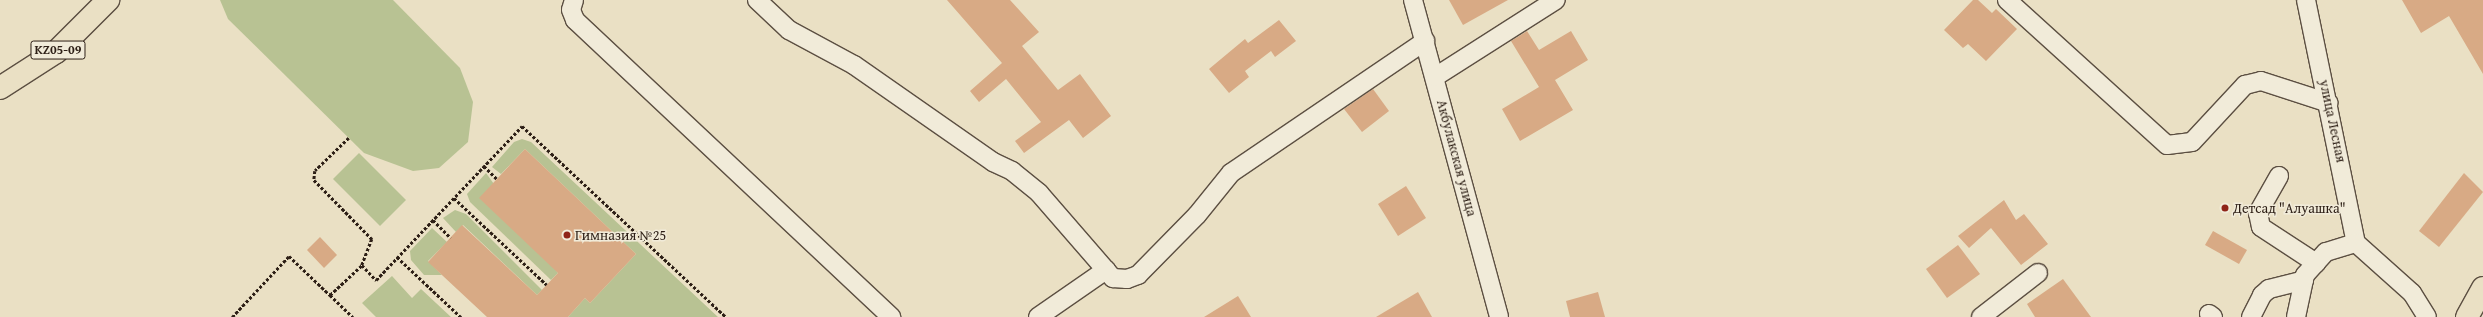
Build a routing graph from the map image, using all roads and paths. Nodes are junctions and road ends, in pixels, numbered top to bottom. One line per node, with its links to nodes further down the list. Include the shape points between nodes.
1 (108, 0): 10 (main road, KZ05-09, via 56,52)
2 (574, 0): 33 (street, via 571,10 575,20)
3 (757, 0): 23 (street, via 789,30 854,65 986,157 1012,171 1039,193)
4 (1414, 0): 8 (street, Акбулакская улица)
5 (1556, 0): 9 (street)
6 (2007, 0): 11 (street, via 2167,145 2192,142 2250,84 2261,81)
7 (2306, 0): 11 (street, улица Лесная)
8 (1426, 41): 9 (street, Акбулакская улица); 23 (street, via 1231,173 1197,215 1138,274 1127,279 1113,278)
9 (1435, 77): 35 (street, Акбулакская улица)
10 (0, 88)
11 (2329, 103): 19 (street, улица Лесная)
12 (349, 138): 22 (path, via 315,171 314,180 372,239)
13 (484, 166): 15 (path); 16 (path); 32 (path, via 522,126)
14 (2279, 176): 21 (street, via 2258,213 2261,228)
15 (497, 179)
16 (454, 198): 17 (path); 26 (path)
17 (433, 220): 18 (path); 20 (path)
18 (451, 238)
19 (2356, 243): 21 (street, via 2326,252); 39 (street, via 2412,293)
20 (397, 257): 22 (path, via 376,280); 31 (path)
21 (2316, 263): 25 (street)
22 (362, 265): 28 (path)
23 (1106, 270): 34 (street)
24 (2038, 273): 36 (street)
25 (2304, 280): 37 (street, via 2269,289 2262,295); 38 (street)
26 (547, 284)
27 (2483, 288): 40 (main road)
28 (330, 295): 29 (path, via 289,256); 30 (path)
29 (232, 317)
30 (353, 317)
31 (461, 317)
32 (726, 317)
33 (890, 317)
34 (1038, 317)
35 (1499, 317)
36 (1981, 317)
37 (2251, 317)
38 (2296, 317)
39 (2427, 317)
40 (2467, 317)

